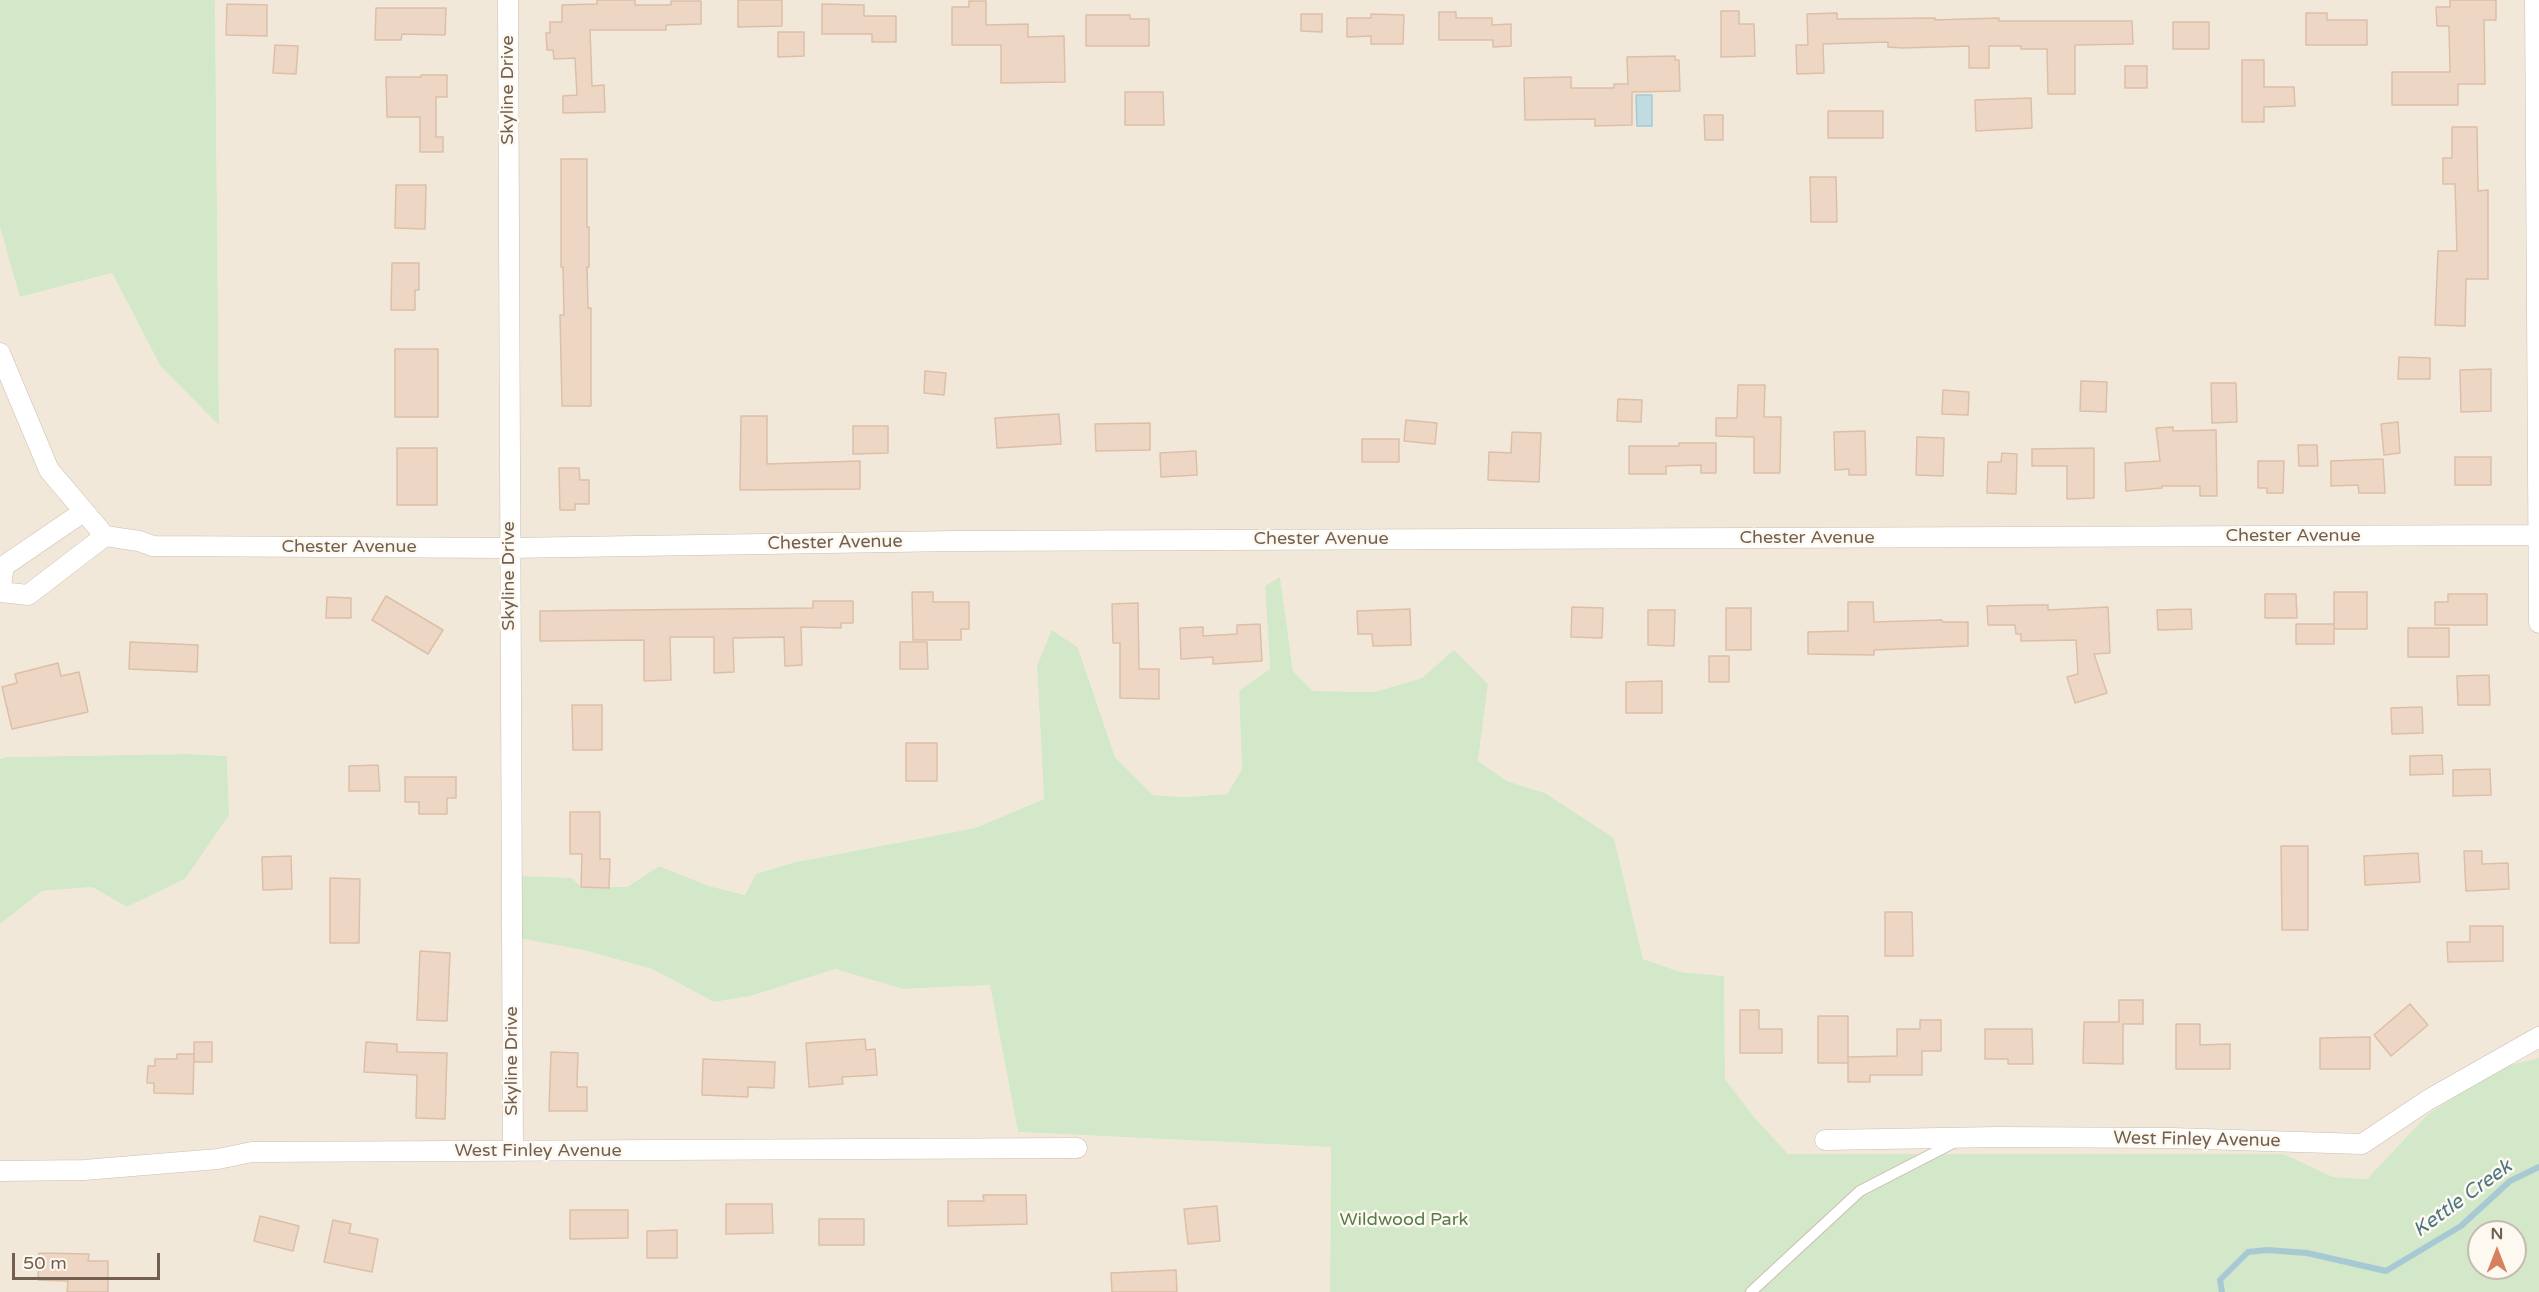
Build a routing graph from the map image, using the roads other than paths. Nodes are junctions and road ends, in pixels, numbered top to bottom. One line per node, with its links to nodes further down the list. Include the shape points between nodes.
1 (508, 0): 7 (street, Skyline Drive)
2 (2535, 0): 5 (street)
3 (0, 353): 4 (street, via 49,470)
4 (82, 512): 6 (street); 8 (street, via 4,566)
5 (2538, 535): 7 (street, Chester Avenue, via 956,541); 9 (street)
6 (105, 536): 7 (street, Chester Avenue, via 153,546); 8 (street, via 28,595)
7 (509, 548): 14 (street, Skyline Drive)
8 (0, 592)
9 (2539, 623)
10 (2539, 1037): 11 (street, West Finley Avenue, via 2428,1100 2362,1144 2171,1138)
11 (1963, 1138): 12 (street, West Finley Avenue); 16 (lane, via 1860,1191)
12 (1825, 1140)
13 (1077, 1148): 14 (street, West Finley Avenue)
14 (513, 1151): 15 (street, West Finley Avenue, via 252,1152 218,1159 84,1170)
15 (0, 1171)
16 (1751, 1292)

